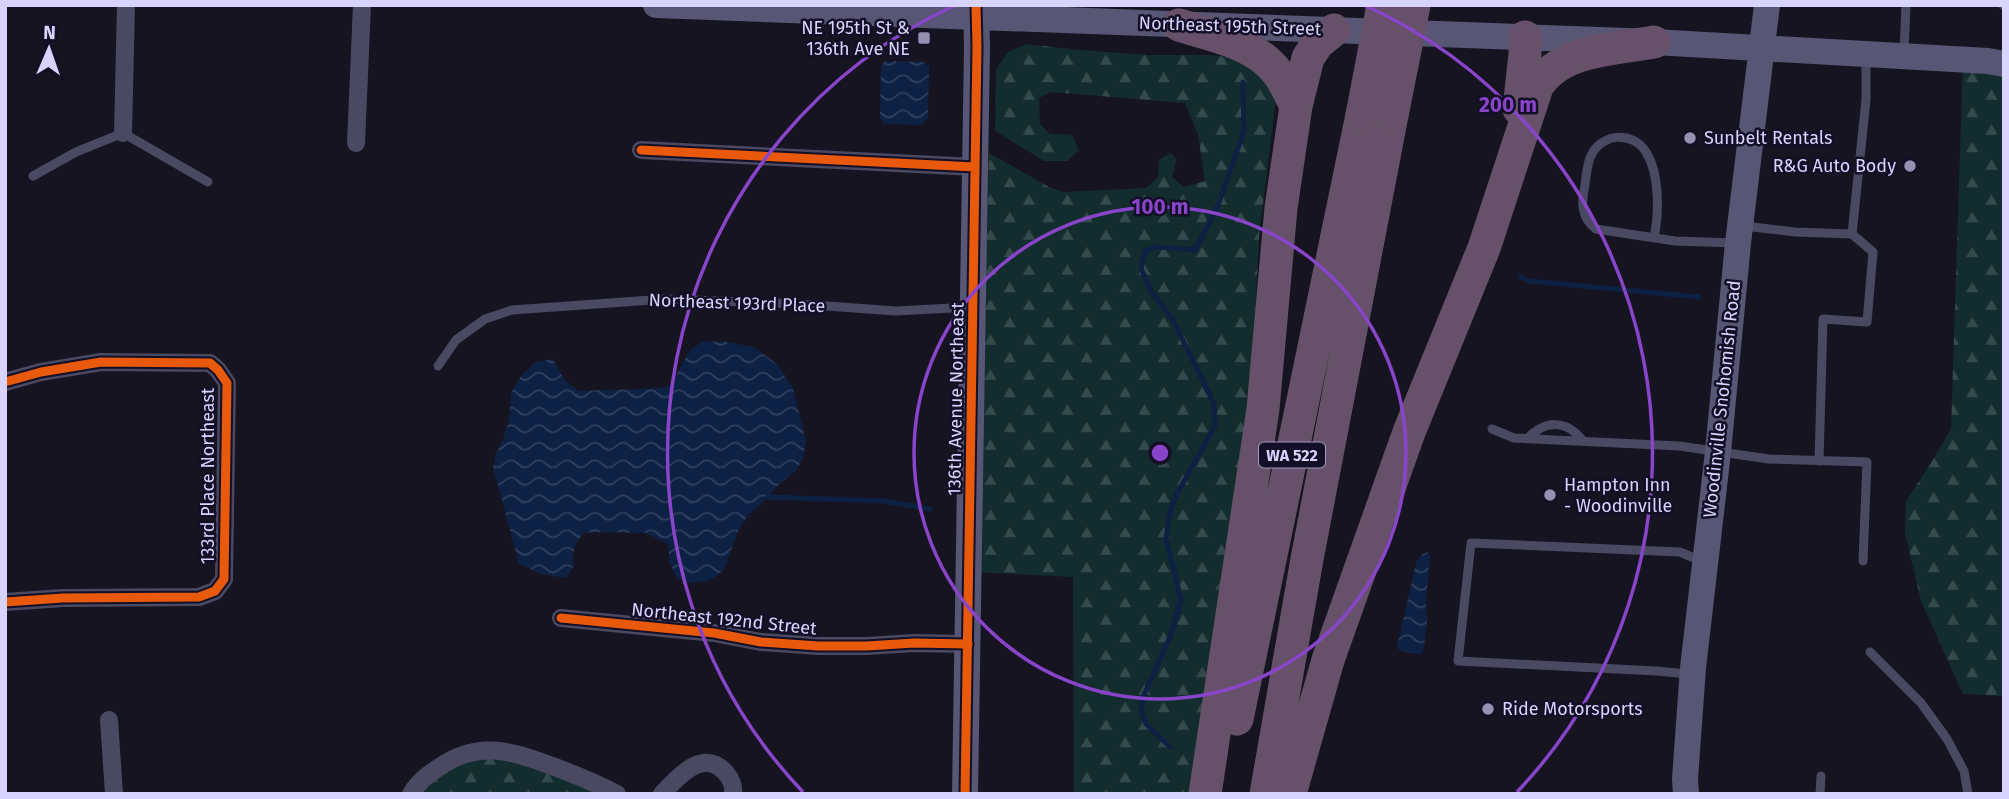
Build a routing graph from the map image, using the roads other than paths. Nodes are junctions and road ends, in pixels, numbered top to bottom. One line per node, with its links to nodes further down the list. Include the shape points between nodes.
1 (126, 5): 20 (street)
2 (362, 5): 21 (street)
3 (656, 5): 8 (main road, Northeast 195th Street)
4 (1383, 5): 19 (highway, WA 522, bridge)
5 (1414, 5): 19 (highway, WA 522, bridge)
6 (1767, 5): 14 (main road, Woodinville Snohomish Road)
7 (1906, 5): 16 (lane)
8 (976, 11): 9 (main road, Northeast 195th Street); 23 (main road, 136th Avenue Northeast)
9 (1029, 12): 10 (main road, Northeast 195th Street)
10 (1179, 25): 11 (main road, Northeast 195th Street); 18 (highway, via 1263,57 1279,74)
11 (1334, 30): 12 (main road, Northeast 195th Street); 18 (highway, via 1308,58)
12 (1525, 37): 13 (main road, Northeast 195th Street); 25 (highway, via 1519,113)
13 (1654, 42): 14 (main road, Northeast 195th Street); 25 (highway, via 1581,55 1552,68 1537,87)
14 (1762, 48): 15 (main road, Northeast 195th Street); 27 (main road, Woodinville Snohomish Road)
15 (1866, 54): 16 (main road, Northeast 195th Street); 28 (lane, via 1866,100)
16 (1904, 56): 17 (main road, Northeast 195th Street)
17 (2004, 64)
18 (1296, 106): 53 (highway, via 1281,208 1263,410)
19 (1377, 115): 54 (highway, WA 522); 55 (highway, WA 522)
20 (123, 133): 24 (lane); 26 (lane)
21 (356, 143)
22 (641, 150): 23 (street)
23 (975, 167): 30 (main road, 136th Avenue Northeast)
24 (33, 176)
25 (1506, 180): 56 (highway, via 1328,660)
26 (208, 182)
27 (1739, 234): 28 (lane); 29 (lane, via 1675,241); 36 (main road, Woodinville Snohomish Road)
28 (1852, 234): 37 (lane, via 1873,252 1867,322 1824,319)
29 (1654, 238): 29 (lane, via 1596,229 1584,215 1582,199 1590,159 1614,137 1633,139 1647,153 1653,168 1658,222)
30 (973, 307): 31 (lane, Northeast 193rd Place, via 896,311 666,299 512,310 485,319 456,340); 42 (main road, 136th Avenue Northeast)
31 (438, 366)
32 (5, 382): 40 (street, 133rd Place Northeast, via 101,362 210,363 227,383 224,579 215,591 200,597)
33 (1492, 429): 34 (lane)
34 (1527, 439): 35 (lane); 35 (lane, via 1545,425 1560,425 1575,430)
35 (1583, 441): 36 (lane)
36 (1718, 452): 37 (lane); 39 (main road, Woodinville Snohomish Road)
37 (1819, 461): 38 (lane, via 1867,462)
38 (1863, 561)
39 (1705, 562): 44 (main road, Woodinville Snohomish Road); 44 (lane, via 1680,552 1471,543 1458,660)
40 (5, 601)
41 (561, 618): 42 (street, Northeast 192nd Street, via 818,646)
42 (968, 645): 52 (main road, 136th Avenue Northeast)
43 (1870, 652): 59 (lane, via 1921,704 1947,739 1964,771)
44 (1693, 675): 57 (main road, Woodinville Snohomish Road)
45 (109, 720): 47 (street)
46 (1821, 776): 58 (lane)
47 (114, 794)
48 (411, 794): 49 (street, via 420,780 450,759 492,749 521,754)
49 (617, 794)
50 (662, 794): 51 (street, via 683,771 705,763 724,771)
51 (733, 794)
52 (965, 794)
53 (1205, 794)
54 (1219, 794)
55 (1266, 794)
56 (1290, 794)
57 (1686, 794)
58 (1820, 794)
59 (1968, 794)

